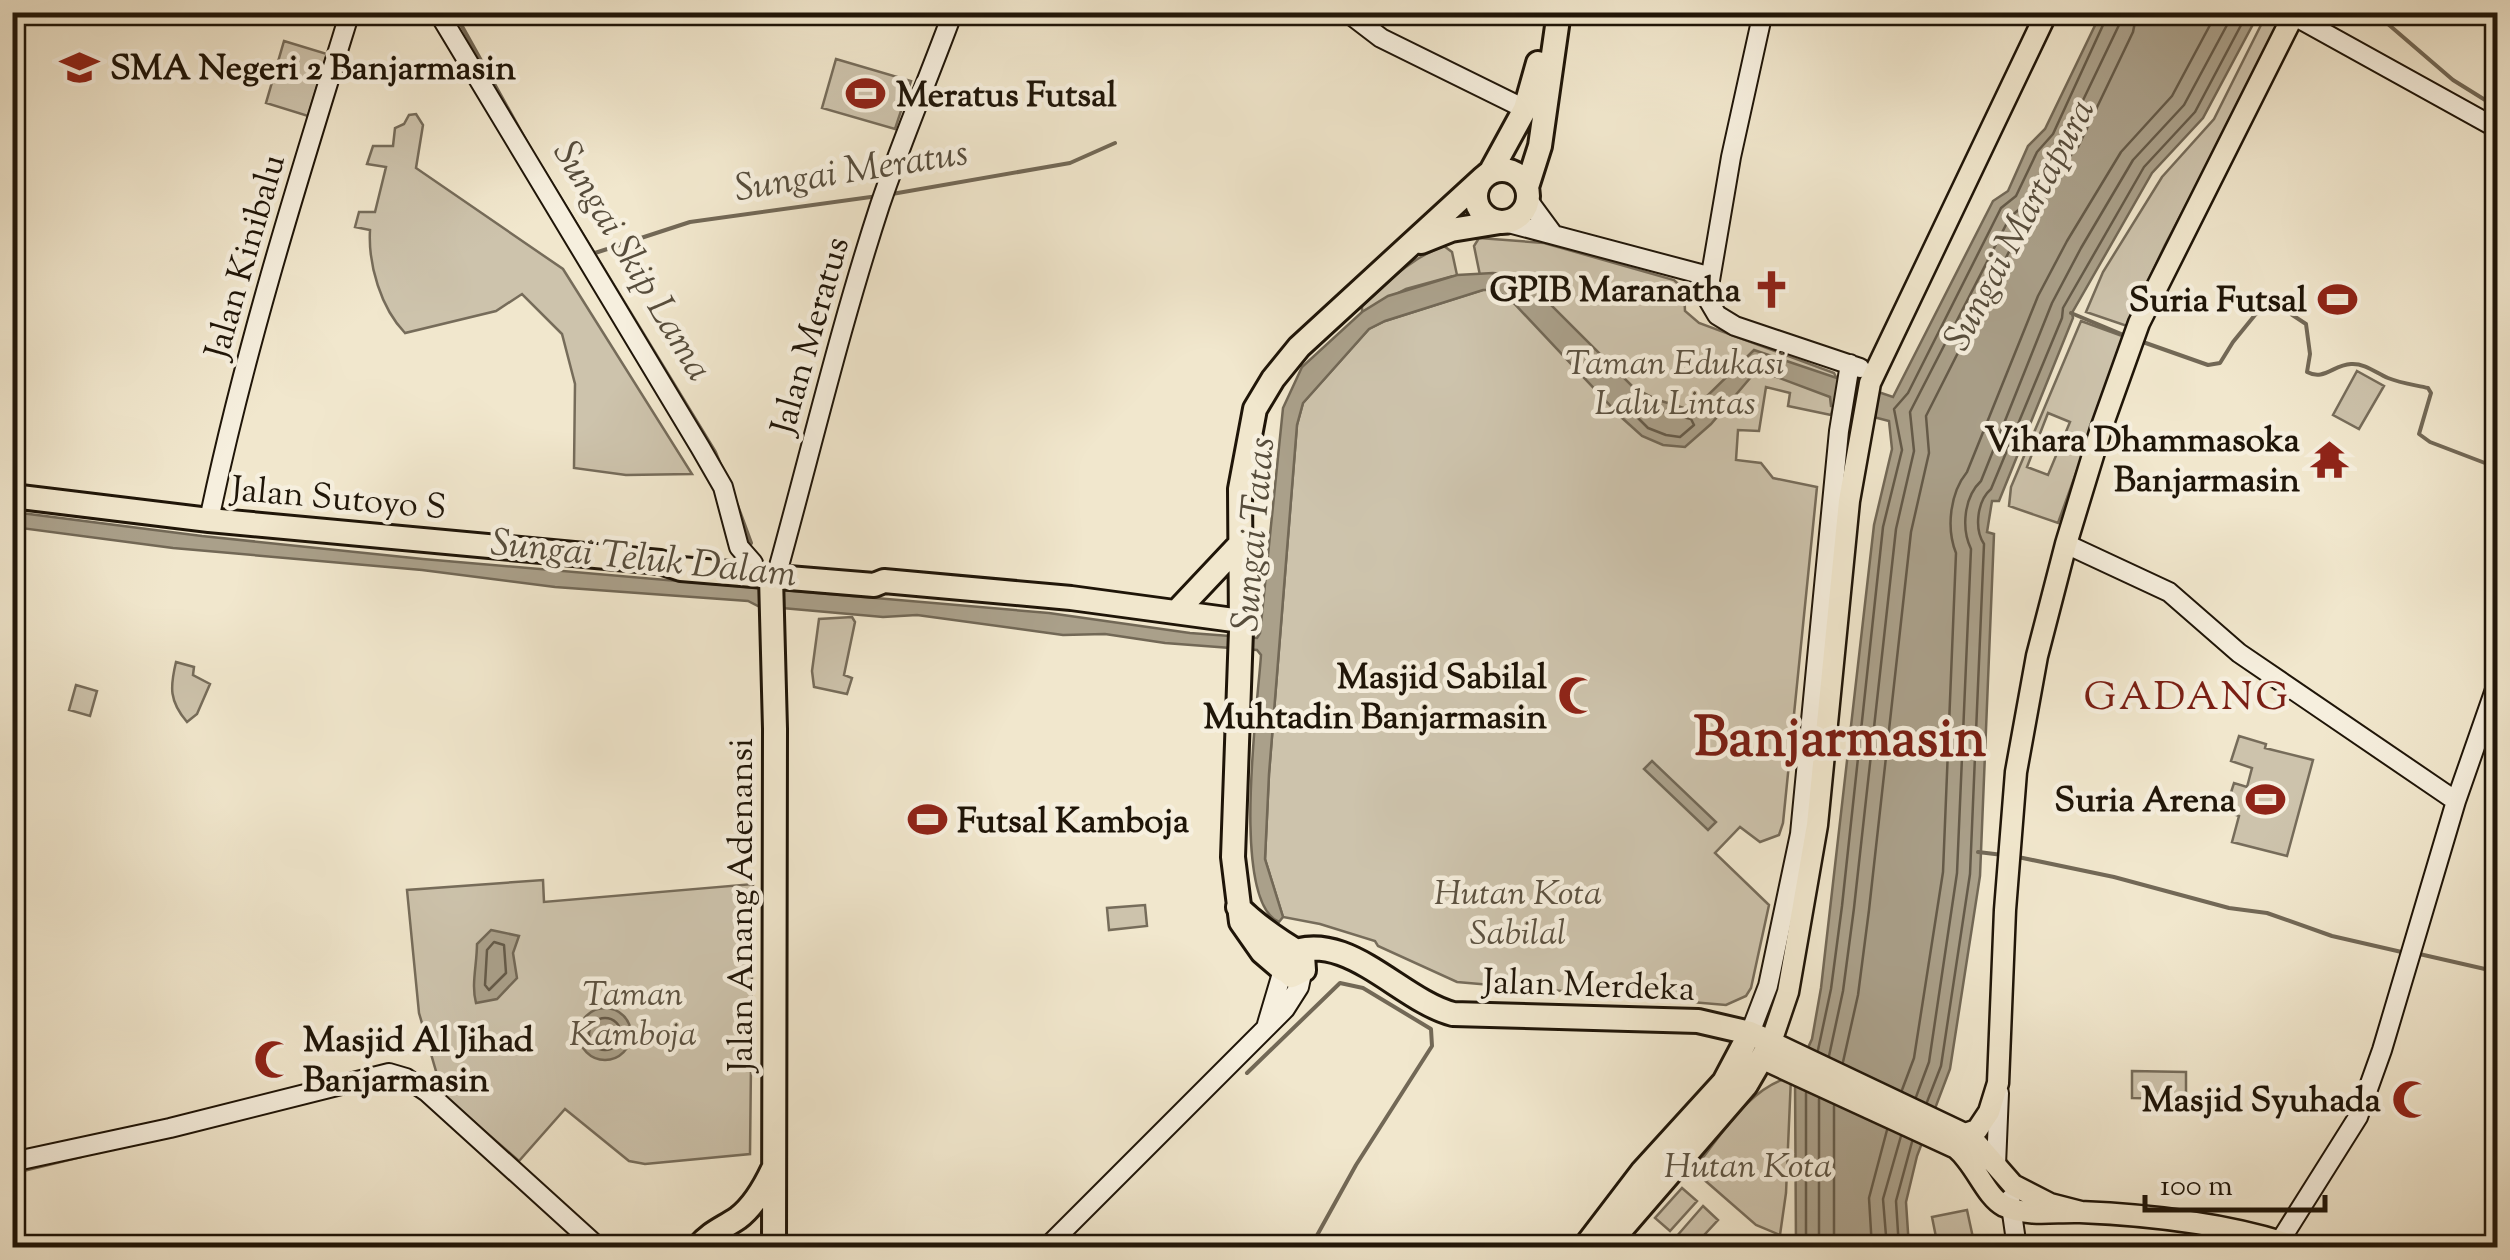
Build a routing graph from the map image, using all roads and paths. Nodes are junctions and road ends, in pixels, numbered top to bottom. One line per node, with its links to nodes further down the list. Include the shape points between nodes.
1 (350, 12): 22 (street, Jalan Kinibalu, via 291,204)
2 (438, 12): 25 (street, via 700,446 723,488 739,547)
3 (953, 12): 25 (street, Jalan Meratus, via 884,192)
4 (1347, 12): 10 (street, via 1381,38)
5 (1545, 12): 10 (highway)
6 (1559, 12): 13 (highway)
7 (1763, 12): 17 (street)
8 (2294, 14): 11 (street); 24 (main road, via 2134,336)
9 (2039, 15): 19 (main road)
10 (1526, 109): 12 (highway)
11 (2498, 129)
12 (1486, 176): 13 (highway, via 1506,170); 14 (highway, via 1476,193 1480,209); 16 (highway)
13 (1527, 193): 14 (highway, via 1522,212); 15 (street)
14 (1503, 222): 15 (street); 16 (highway, via 1451,230)
15 (1553, 234): 17 (street)
16 (1404, 249): 23 (highway, via 1299,347 1255,409 1240,490)
17 (1708, 276): 18 (street, via 1707,298 1717,316)
18 (1849, 372): 19 (street); 20 (street)
19 (1872, 378): 20 (main road)
20 (1851, 417): 31 (main road, via 1849,502 1817,825 1788,992)
21 (12, 496): 22 (highway, Jalan Sutoyo S)
22 (209, 520): 25 (highway, Jalan Sutoyo S, via 660,562 682,557)
23 (1242, 542): 26 (highway); 27 (highway)
24 (2066, 544): 29 (street, via 2170,592 2240,653); 32 (main road, via 2016,772)
25 (769, 573): 26 (highway, Jalan Sutoyo S, via 875,575); 35 (highway, Jalan Anang Adenansi)
26 (1176, 611): 27 (highway, Jalan Sutoyo S)
27 (1241, 634): 30 (highway, via 1232,838 1238,908)
28 (2498, 681): 29 (street)
29 (2456, 801): 41 (street, via 2358,1116)
30 (1294, 965): 31 (highway, Jalan Merdeka, via 1376,972 1453,1014 1718,1024); 44 (street, via 1292,1000)
31 (1757, 1046): 33 (main road); 45 (highway, via 1642,1172); 46 (highway, via 1746,1086)
32 (1998, 1083): 33 (main road, via 1989,1112); 36 (street)
33 (1962, 1138): 36 (main road, via 1978,1143); 37 (main road, via 1993,1198)
34 (12, 1162): 42 (street, via 389,1073 426,1092)
35 (774, 1166): 39 (highway); 40 (highway, Jalan Anang Adenansi)
36 (2000, 1171): 37 (street); 38 (main road, via 2050,1204)
37 (2012, 1209): 38 (main road); 47 (street)
38 (2080, 1212): 41 (main road, via 2196,1224)
39 (738, 1218): 40 (highway, via 755,1222); 43 (highway)
40 (774, 1240)
41 (2290, 1244)
42 (599, 1248)
43 (697, 1248)
44 (1046, 1248)
45 (1584, 1248)
46 (1605, 1248)
47 (2017, 1248)

